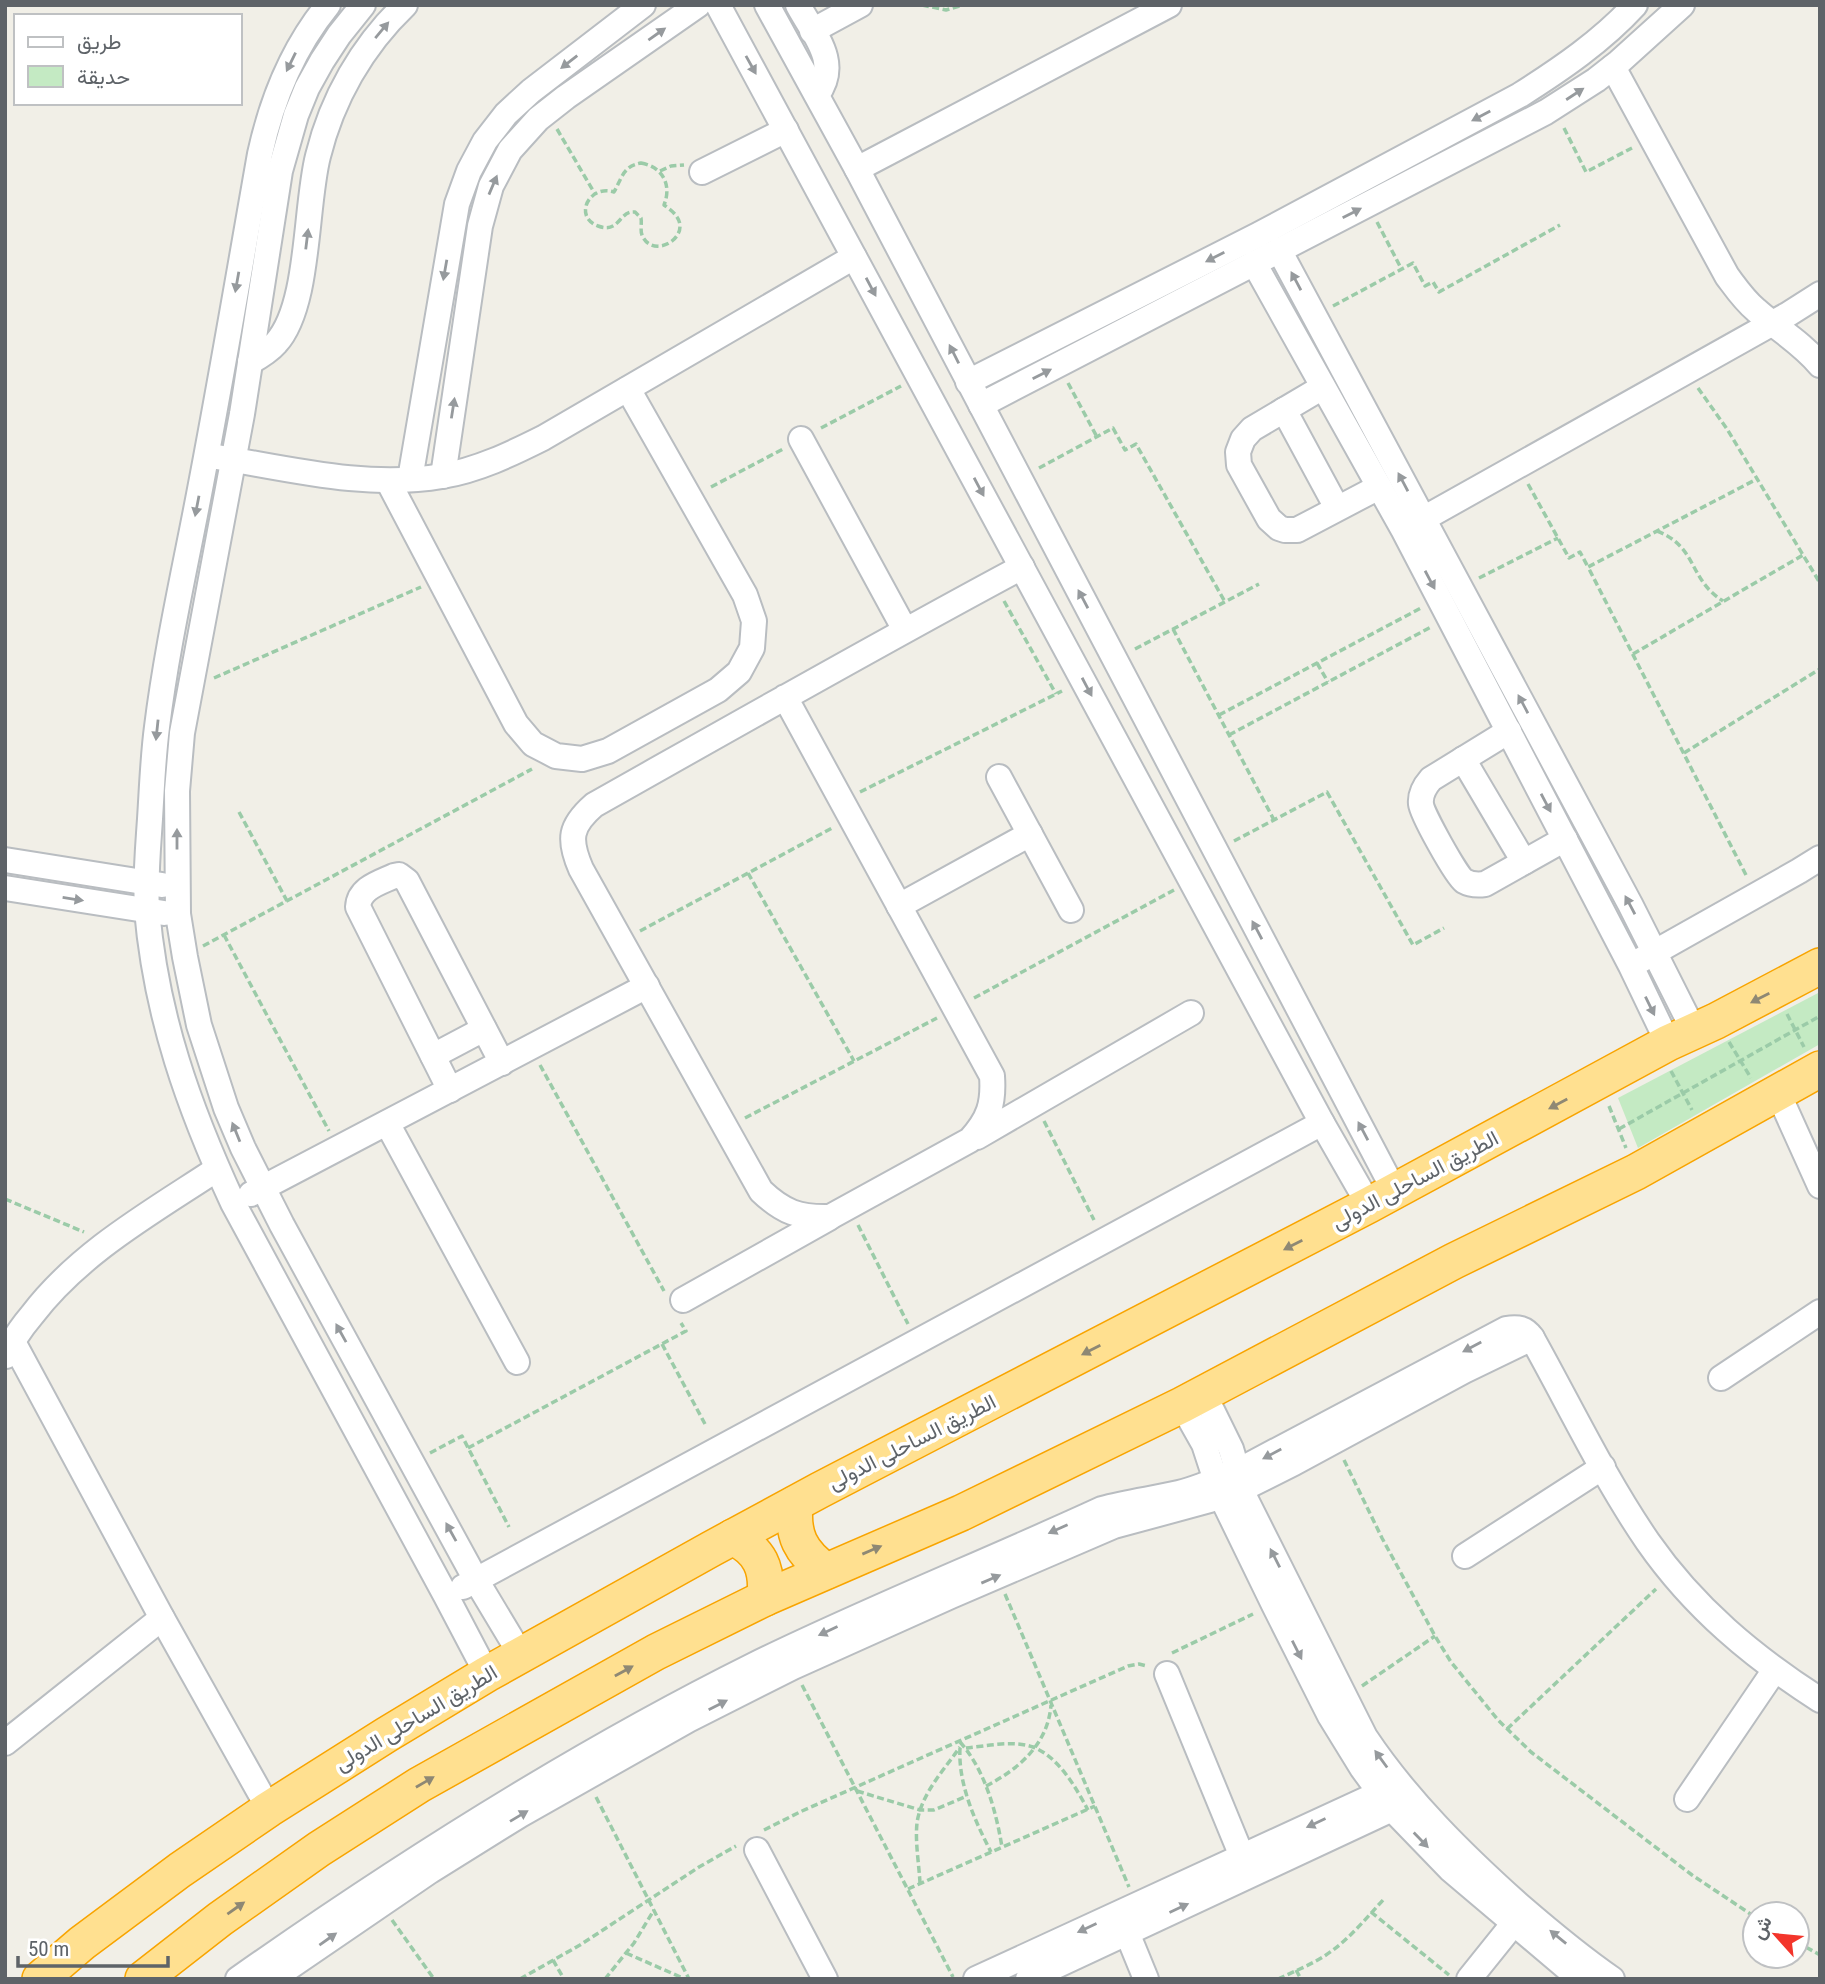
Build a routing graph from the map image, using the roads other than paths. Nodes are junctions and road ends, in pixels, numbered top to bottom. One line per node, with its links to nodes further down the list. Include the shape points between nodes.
1 (328, 5): 35 (street, one-way to 35, via 296,51 268,119)
2 (363, 5): 27 (street, via 322,61 286,142)
3 (405, 5): 27 (street, one-way to 3, via 277,342 293,313 312,183 334,107 360,59)
4 (643, 5): 38 (street, one-way to 38, via 506,114 469,171 457,204)
5 (698, 5): 37 (street, one-way to 5, via 480,226 491,186 510,150 566,97)
6 (718, 5): 19 (street, one-way to 19)
7 (767, 5): 17 (street)
8 (798, 5): 14 (street)
9 (860, 5): 14 (street)
10 (1169, 5): 13 (street)
11 (1635, 5): 16 (street, via 1595,43)
12 (1682, 5): 15 (street)
13 (1137, 13): 20 (street)
14 (812, 31): 17 (street, via 827,65)
15 (1613, 67): 18 (street, one-way to 15); 26 (street, via 1727,276 1755,310)
16 (1520, 94): 18 (street); 29 (street, one-way to 29, via 1258,235)
17 (817, 95): 20 (street)
18 (1544, 113): 22 (street, one-way to 18)
19 (786, 130): 21 (street); 23 (street)
20 (857, 169): 29 (street, one-way to 20)
21 (702, 172)
22 (1279, 250): 24 (street); 41 (street, one-way to 22)
23 (855, 257): 31 (street); 42 (street, one-way to 42)
24 (1254, 263): 30 (street); 32 (street, one-way to 24)
25 (1820, 294): 26 (street)
26 (1773, 323): 28 (street); 41 (street)
27 (250, 362): 36 (street)
28 (1820, 365)
29 (968, 382): 32 (street)
30 (1323, 387): 33 (street); 39 (street)
31 (628, 389): 37 (street, via 494,462); 38 (street, via 745,595 754,621 752,648 739,672 718,690 608,751 582,759 556,757 533,744 516,724 439,579)
32 (981, 405): 79 (street, one-way to 32, via 1215,851)
33 (1284, 410): 40 (street); 40 (street, via 1247,433 1238,452 1239,465 1269,519 1279,528 1297,530)
34 (801, 439): 44 (street)
35 (207, 456): 36 (street); 54 (street, one-way to 54, via 164,675)
36 (233, 460): 38 (street, via 351,478); 55 (street, one-way to 36, via 179,762)
37 (443, 476): 38 (street)
38 (399, 480)
39 (1379, 487): 40 (street); 43 (street, one-way to 43)
40 (1337, 508)
41 (1423, 519): 43 (street)
42 (1022, 567): 44 (street); 74 (street, one-way to 74)
43 (1450, 601): 46 (street); 61 (street, one-way to 43)
44 (905, 630): 45 (street)
45 (785, 697): 57 (street); 64 (street, via 594,805 581,817 573,834 573,852)
46 (1509, 731): 47 (street); 50 (street, one-way to 50)
47 (1463, 759): 53 (street); 53 (street, via 1430,779 1421,797 1422,811 1457,873 1466,883 1479,885)
48 (999, 777): 49 (street)
49 (1030, 834): 57 (street); 58 (street)
50 (1565, 838): 53 (street); 62 (street)
51 (1820, 858): 61 (street)
52 (5, 860): 54 (street)
53 (1524, 862)
54 (146, 883): 55 (street); 59 (street)
55 (177, 887): 60 (street)
56 (5, 888): 59 (street, one-way to 59)
57 (899, 906): 75 (street, via 992,1076 990,1111)
58 (1071, 910)
59 (147, 911): 60 (street); 76 (street, via 169,1035)
60 (178, 914): 78 (street, one-way to 60, via 226,1108 200,1025)
61 (1654, 952): 62 (street); 67 (street)
62 (1631, 966): 67 (street, one-way to 67)
63 (1820, 966): 67 (highway, الطريق الساحلى الدولى, one-way to 67)
64 (647, 986): 69 (street); 81 (street, via 761,1191 775,1204 810,1218)
65 (1191, 1013): 75 (street)
66 (484, 1029): 68 (street); 68 (street, via 404,877 394,876 364,891 358,907); 69 (street)
67 (1684, 1036): 79 (highway, الطريق الساحلى الدولى, one-way to 79)
68 (433, 1056): 71 (street)
69 (502, 1063): 71 (street)
70 (1818, 1070): 72 (highway)
71 (450, 1090): 73 (street)
72 (1771, 1096): 77 (street); 88 (highway, via 1636,1172 1454,1261)
73 (387, 1123): 78 (street); 86 (street)
74 (1322, 1123): 79 (street); 95 (street)
75 (970, 1140): 81 (street)
76 (217, 1169): 80 (street); 85 (street, via 108,1242 51,1291)
77 (1820, 1186)
78 (264, 1188): 80 (street); 95 (street, one-way to 78)
79 (1382, 1199): 91 (highway, الطريق الساحلى الدولى, one-way to 91)
80 (233, 1203): 96 (street)
81 (840, 1212): 82 (street)
82 (676, 1305)
83 (1820, 1311): 87 (street)
84 (1532, 1338): 89 (street); 90 (street, via 1267,1478); 90 (street, one-way to 90, via 1519,1328 1506,1329)
85 (9, 1349): 98 (street)
86 (517, 1362)
87 (1721, 1378)
88 (1193, 1399): 90 (street, via 1208,1455); 94 (highway, one-way to 88, via 961,1513)
89 (1603, 1466): 93 (street); 101 (street, via 1672,1574)
90 (1229, 1484): 105 (street, one-way to 90, via 1381,1761); 105 (street, one-way to 105, via 1274,1605 1330,1716 1351,1751); 114 (street, one-way to 114, via 1102,1509 755,1665 511,1798); 115 (street, one-way to 90, via 520,1815 688,1720 793,1667 997,1576)
91 (795, 1504): 92 (highway, الطريق الساحلى الدولى); 94 (highway, via 796,1535 808,1555)
92 (733, 1537): 97 (highway, via 757,1555 766,1583); 99 (highway, الطريق الساحلى الدولى)
93 (1465, 1556)
94 (826, 1571): 97 (highway)
95 (476, 1580): 96 (street); 99 (street)
96 (446, 1596): 102 (street)
97 (765, 1598): 113 (highway, one-way to 97, via 319,1849 419,1785 656,1652)
98 (162, 1618): 104 (street); 107 (street)
99 (521, 1656): 102 (highway, الطريق الساحلى الدولى)
100 (1162, 1666): 109 (street)
101 (1774, 1671): 103 (street); 106 (street)
102 (487, 1674): 107 (highway, الطريق الساحلى الدولى)
103 (1820, 1700)
104 (5, 1743)
105 (1396, 1797): 109 (street); 111 (street, via 1469,1858)
106 (1687, 1799)
107 (269, 1809): 112 (highway, الطريق الساحلى الدولى, via 158,1886)
108 (753, 1842): 116 (street)
109 (1246, 1866): 110 (street)
110 (1127, 1917): 117 (street, one-way to 117); 118 (street); 119 (street)
111 (1519, 1917): 120 (street); 121 (street); 122 (street, one-way to 111)
112 (40, 1979)
113 (142, 1979)
114 (238, 1979)
115 (272, 1979)
116 (825, 1979)
117 (976, 1979)
118 (1028, 1979)
119 (1146, 1979)
120 (1469, 1979)
121 (1580, 1979)
122 (1612, 1979)

